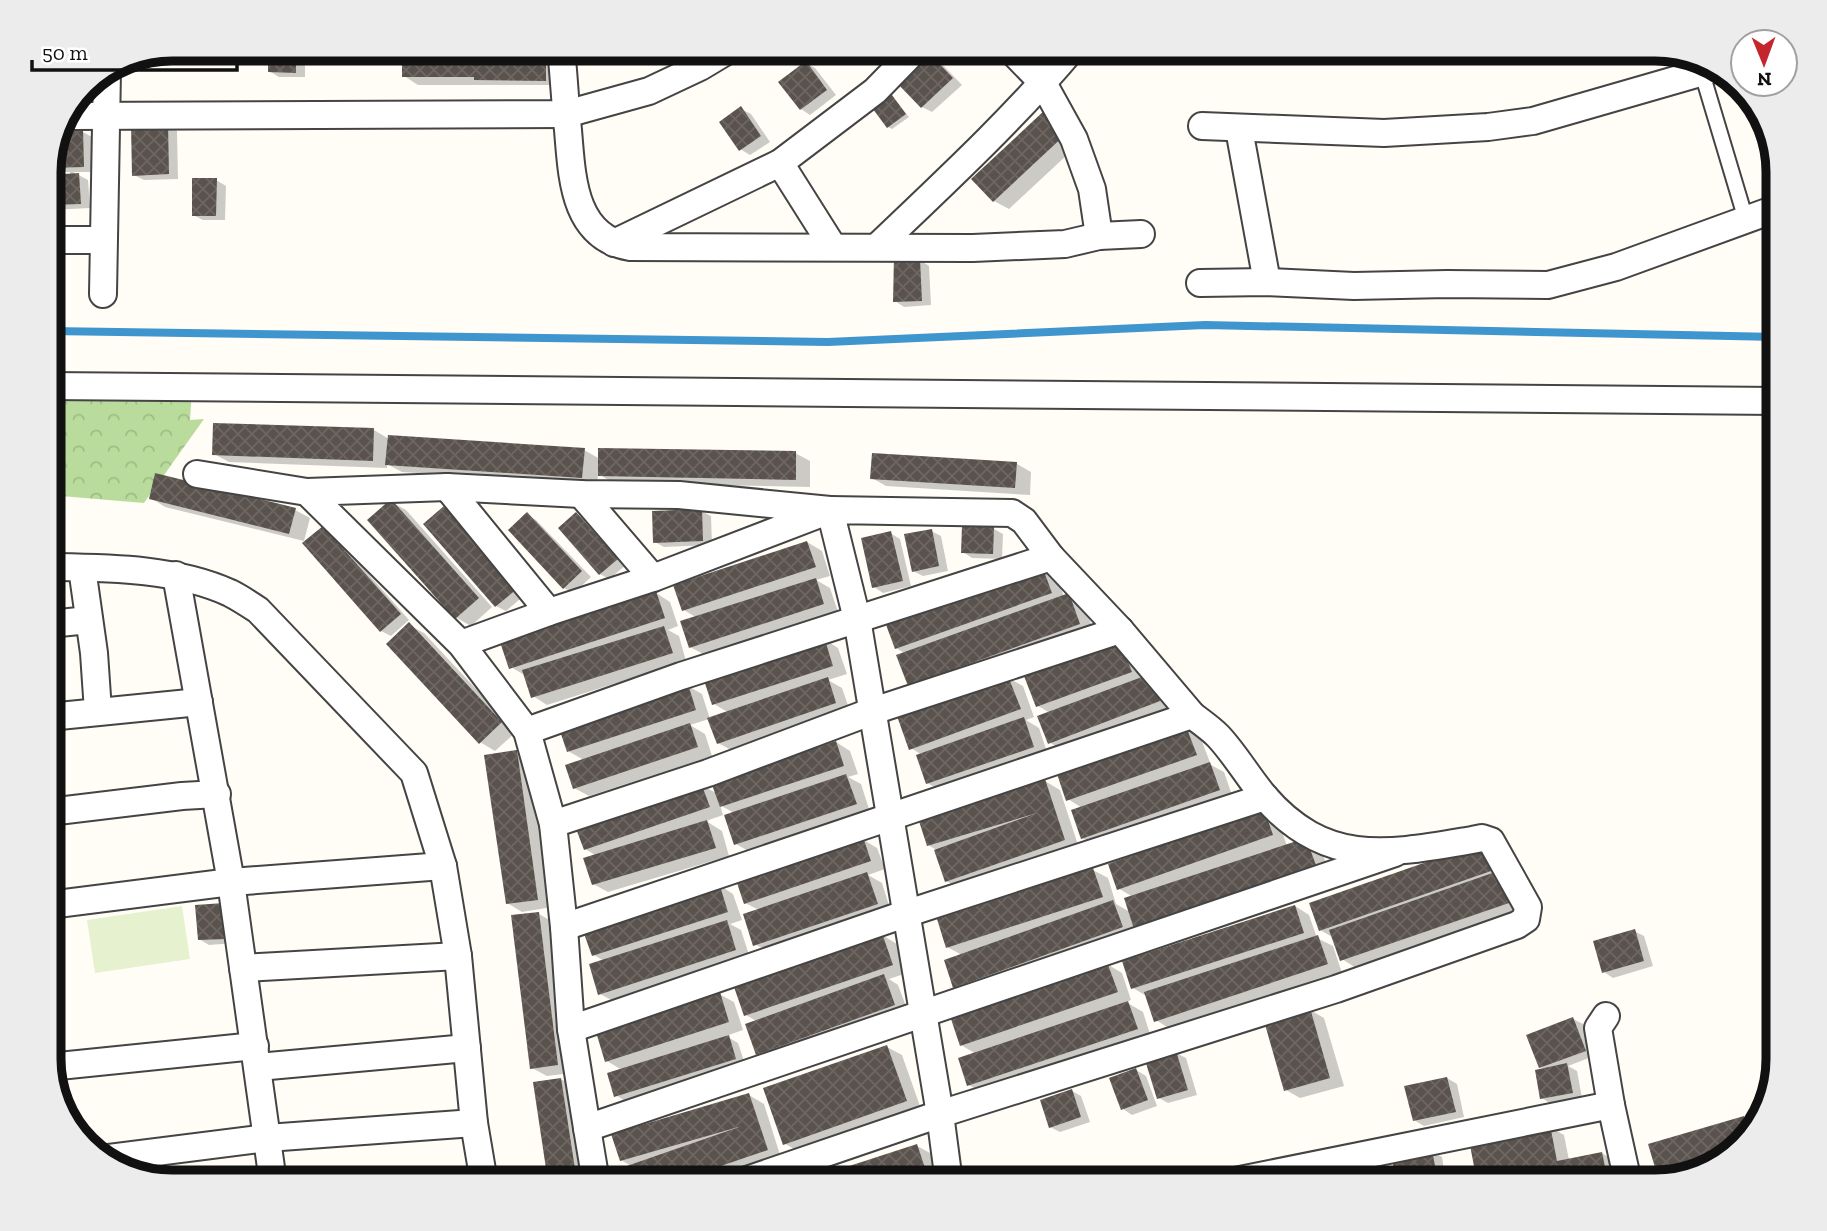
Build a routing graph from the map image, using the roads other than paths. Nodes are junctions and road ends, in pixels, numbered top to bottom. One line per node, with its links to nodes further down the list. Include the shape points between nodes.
1 (563, 61): 10 (street)
2 (710, 61): 10 (street, via 649,91)
3 (904, 61): 15 (street, via 875,91)
4 (1022, 61): 8 (street)
5 (1062, 61): 8 (street)
6 (1702, 72): 14 (street, via 1533,121 1488,127 1384,133)
7 (1712, 78): 17 (lane)
8 (1043, 83): 19 (street, via 1074,139 1088,177); 23 (street)
9 (106, 84): 12 (street)
10 (566, 114): 12 (street); 22 (street, via 572,187 587,221)
11 (77, 116): 12 (street)
12 (105, 116): 21 (street)
13 (1202, 126): 14 (street)
14 (1239, 129): 25 (street)
15 (780, 163): 22 (street); 24 (street)
16 (1766, 212): 17 (street)
17 (1746, 220): 25 (street, via 1616,267 1548,285)
18 (1141, 234): 19 (street)
19 (1099, 236): 23 (street, via 1065,244)
20 (61, 240): 21 (street)
21 (102, 240): 27 (street)
22 (613, 244): 24 (street)
23 (878, 246): 24 (street)
24 (833, 247)
25 (1267, 282): 26 (street)
26 (1200, 283)
27 (103, 294)
28 (61, 386): 29 (street)
29 (1766, 401)
30 (197, 474): 32 (street)
31 (447, 487): 32 (street); 33 (street); 40 (street)
32 (307, 492): 45 (street)
33 (580, 494): 34 (street, via 679,495); 39 (street)
34 (830, 510): 35 (street, via 1012,513 1024,521); 39 (street); 41 (street)
35 (1051, 557): 41 (street); 44 (street)
36 (61, 567): 37 (street)
37 (82, 568): 38 (street); 42 (street)
38 (176, 576): 46 (street); 58 (street, via 230,593 258,610 414,773)
39 (653, 578): 40 (street)
40 (549, 612): 45 (street)
41 (857, 619): 48 (street); 51 (street)
42 (89, 620): 43 (street); 47 (street)
43 (61, 623)
44 (1121, 630): 48 (street); 49 (street)
45 (461, 644): 51 (street)
46 (199, 702): 47 (street); 52 (street)
47 (98, 711): 50 (street)
48 (873, 711): 55 (street); 56 (street, via 708,773)
49 (1192, 715): 53 (street, via 1217,735); 55 (street)
50 (61, 716)
51 (527, 731): 56 (street)
52 (217, 794): 54 (street); 59 (street)
53 (1265, 797): 57 (street, via 1300,830 1330,845); 61 (street)
54 (61, 811)
55 (890, 817): 61 (street); 62 (street)
56 (553, 824): 62 (street)
57 (1395, 853): 65 (street); 72 (street, via 1482,838 1491,841 1528,907 1526,919 1336,989)
58 (443, 866): 59 (street); 63 (street)
59 (231, 881): 60 (street); 64 (street)
60 (61, 903)
61 (905, 914): 65 (street); 67 (street)
62 (564, 927): 67 (street)
63 (458, 956): 64 (street); 68 (street)
64 (243, 968): 69 (street)
65 (922, 1015): 72 (street); 74 (street)
66 (1606, 1016): 71 (street, via 1598,1028)
67 (571, 1029): 74 (street)
68 (467, 1048): 69 (street); 73 (street)
69 (256, 1056): 70 (street); 75 (street)
70 (61, 1066)
71 (1611, 1105): 82 (street); 83 (street)
72 (940, 1114): 80 (street); 81 (street)
73 (474, 1123): 75 (street); 78 (street)
74 (587, 1128): 79 (street)
75 (267, 1138): 76 (street); 77 (street)
76 (120, 1157)
77 (271, 1170)
78 (482, 1170)
79 (594, 1170)
80 (776, 1170)
81 (947, 1170)
82 (1289, 1170)
83 (1625, 1170)

